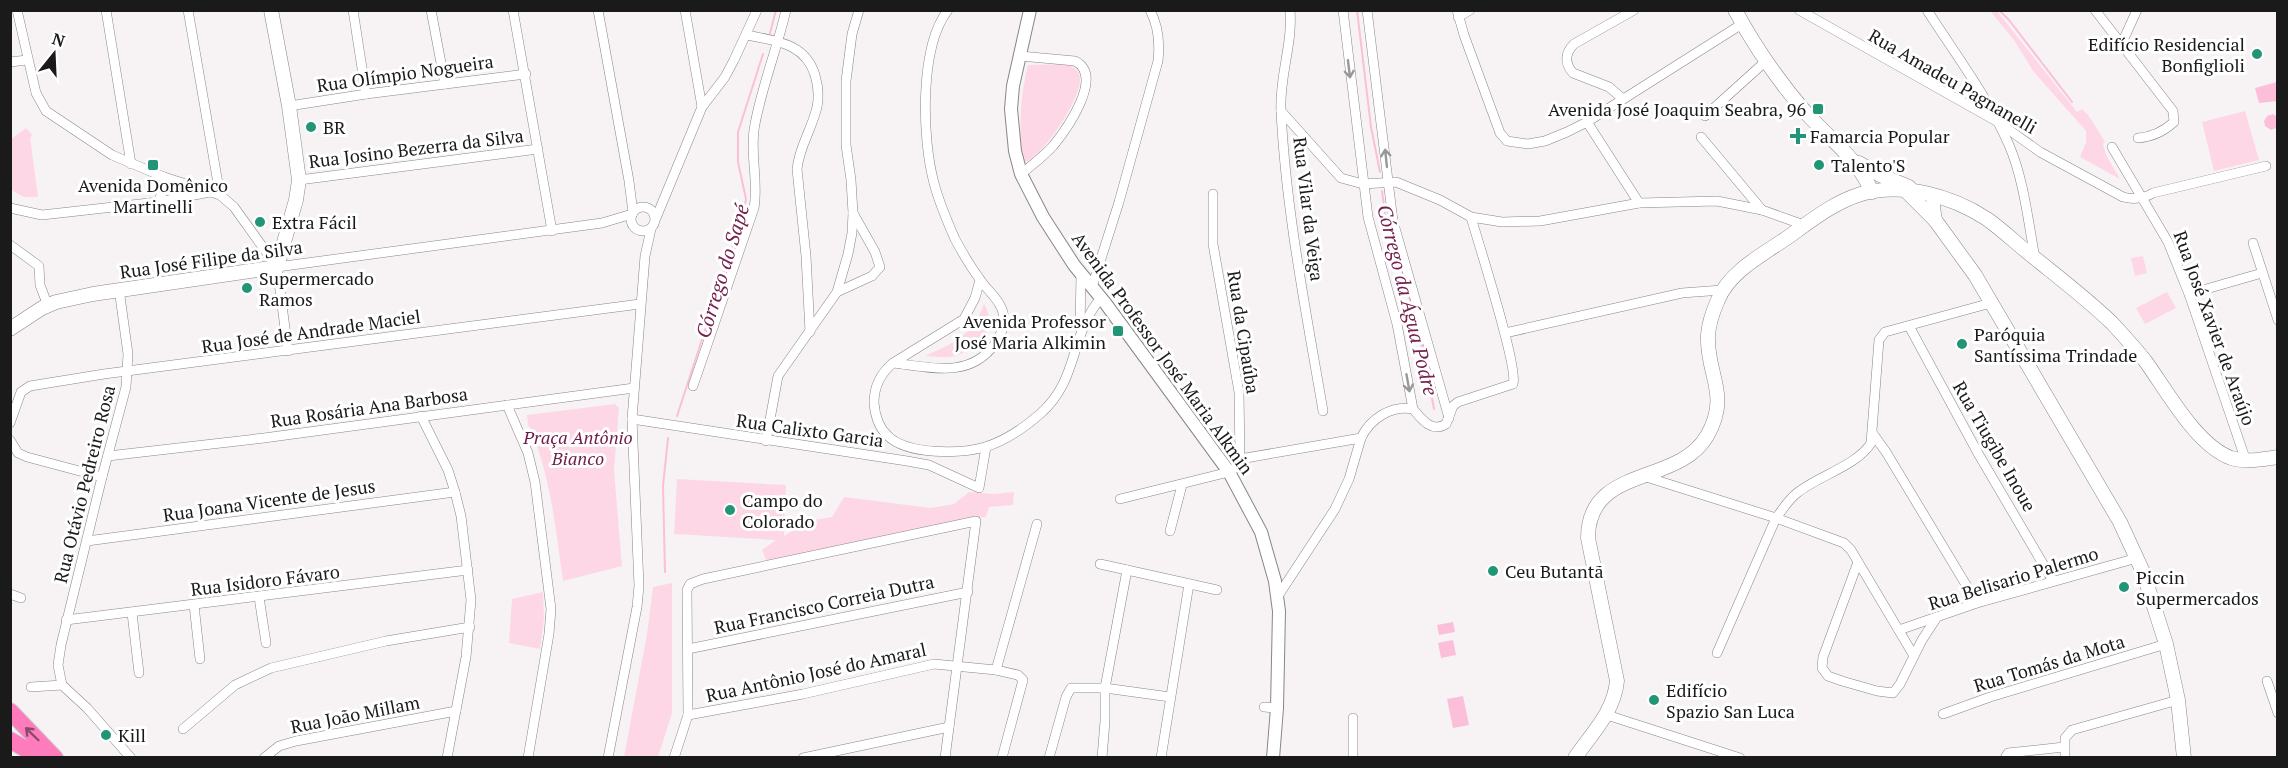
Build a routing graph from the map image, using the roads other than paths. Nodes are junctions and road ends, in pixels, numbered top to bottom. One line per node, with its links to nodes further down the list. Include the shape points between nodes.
1 (17, 10): 32 (street)
2 (106, 10): 50 (street)
3 (188, 10): 61 (street)
4 (272, 10): 39 (main road)
5 (353, 10): 37 (street)
6 (431, 10): 36 (street)
7 (513, 10): 35 (street)
8 (598, 10): 69 (street, via 629,182)
9 (685, 10): 40 (street)
10 (757, 10): 28 (street)
11 (786, 10): 29 (street)
12 (859, 10): 70 (street, via 848,56 845,107)
13 (948, 10): 88 (street, via 930,50 927,140 942,208)
14 (1030, 10): 31 (street, Avenida Professor José Maria Alkmin)
15 (1149, 10): 89 (street, via 1158,31 1158,61)
16 (1290, 10): 41 (street, Rua Vilar da Veiga)
17 (1343, 10): 57 (street, one-way to 57)
18 (1368, 10): 56 (street, one-way to 18)
19 (1470, 10): 26 (street)
20 (1634, 10): 38 (street, via 1574,44 1566,58 1573,73 1609,87)
21 (1735, 10): 27 (main road)
22 (1799, 10): 44 (street, Rua Amadeu Pagnanelli)
23 (1927, 10): 44 (street)
24 (2095, 10): 30 (street)
25 (2137, 10): 30 (street)
26 (1458, 14): 43 (street, via 1504,139 1524,144 1545,141)
27 (1742, 24): 33 (main road); 38 (street)
28 (747, 35): 29 (street); 40 (street, via 725,77)
29 (779, 42): 101 (street, via 809,60 817,82 817,108 796,170); 107 (street, via 754,125 754,208)
30 (2121, 45): 46 (street, via 2173,111 2174,122 2168,127 2150,137)
31 (1020, 56): 52 (street, Avenida Professor José Maria Alkmin, via 1011,109); 52 (street, via 1075,61 1082,65 1086,80 1081,101 1064,132)
32 (27, 60): 34 (street); 50 (street, via 36,93 46,111 94,145)
33 (1766, 61): 42 (street); 49 (main road, via 1808,115)
34 (10, 62)
35 (526, 74): 36 (street, Rua Olímpio Nogueira); 48 (street)
36 (445, 84): 37 (street, Rua Olímpio Nogueira)
37 (366, 94): 39 (street, Rua Olímpio Nogueira)
38 (1623, 99): 43 (street)
39 (289, 106): 54 (main road)
40 (702, 107): 55 (street)
41 (1281, 111): 57 (street, via 1335,173 1349,182); 111 (street, Rua Vilar da Veiga, via 1284,167)
42 (1705, 116)
43 (1587, 122): 66 (street)
44 (1998, 122): 64 (street, Rua Amadeu Pagnanelli, via 2040,152 2122,197); 84 (street, via 2016,164)
45 (1701, 137): 68 (street)
46 (2138, 138)
47 (2112, 147): 64 (street, Rua José Xavier de Araújo)
48 (538, 149): 54 (street, Rua Josino Bezerra da Silva); 78 (street)
49 (1852, 158): 59 (main road, via 1880,176); 60 (main road)
50 (131, 164): 53 (street)
51 (2266, 166): 64 (street)
52 (1021, 174): 87 (street, Avenida Professor José Maria Alkmin, via 1043,217)
53 (164, 177): 61 (street); 65 (street)
54 (299, 180): 85 (main road)
55 (671, 181): 69 (street); 72 (street)
56 (1389, 181): 57 (street); 71 (street, via 1417,190); 113 (street, via 1398,243)
57 (1363, 184): 110 (street, one-way to 110)
58 (1904, 189): 59 (main road); 60 (main road); 73 (main road)
59 (1918, 191): 63 (main road)
60 (1872, 192): 76 (main road, via 1850,198)
61 (216, 194): 65 (street); 85 (street, via 234,207)
62 (1213, 194): 123 (street, Rua da Cipaúba, via 1213,244 1239,392)
63 (1940, 198): 73 (main road, via 1932,208); 80 (main road); 84 (main road, via 1986,219)
64 (2144, 198): 93 (street, Rua José Xavier de Araújo, via 2168,242)
65 (158, 202): 67 (street, via 42,215)
66 (1639, 203): 68 (street, via 1717,201); 71 (street, via 1540,221 1502,222)
67 (10, 208)
68 (1762, 210): 76 (street)
69 (639, 211): 72 (street, via 654,212); 74 (street, Rua José Filipe da Silva); 75 (street)
70 (853, 213): 92 (street); 92 (street, via 880,267 872,276)
71 (1471, 217): 103 (street)
72 (656, 218): 77 (street)
73 (1935, 220): 80 (main road)
74 (602, 223): 75 (street, Rua José Filipe da Silva); 78 (street, Rua José Filipe da Silva)
75 (632, 225): 79 (street)
76 (1804, 225): 91 (main road, via 1738,273)
77 (651, 229): 79 (street); 83 (street)
78 (552, 231): 85 (street, Rua José Filipe da Silva)
79 (640, 232): 83 (street)
80 (1946, 234): 95 (main road)
81 (2253, 243): 86 (street)
82 (10, 245): 97 (street, via 39,266 40,285)
83 (645, 256): 96 (street)
84 (2035, 258): 124 (main road, via 2129,340 2207,442 2224,454)
85 (277, 267): 90 (main road, Rua José Filipe da Silva); 104 (street)
86 (2262, 273): 93 (street); 98 (street)
87 (1081, 274): 89 (street, Avenida Professor José Maria Alkmin); 102 (street)
88 (980, 280): 105 (street, via 964,319); 105 (street, via 996,299 1004,319 999,339 983,357 952,369)
89 (1092, 287): 94 (street, Avenida Professor José Maria Alkmin)
90 (119, 290): 97 (main road, Rua José Filipe da Silva); 106 (street, Rua Otávio Pedreiro Rosa)
91 (1722, 291): 103 (street, via 1682,293); 126 (main road, via 1708,336 1718,400 1710,430 1706,439 1685,457)
92 (837, 292): 101 (street)
93 (2189, 294): 124 (street, Rua José Xavier de Araújo)
94 (1101, 298): 102 (street); 125 (street, Avenida Professor José Maria Alkmin)
95 (1991, 303): 99 (street); 135 (main road, via 2120,522)
96 (640, 304): 104 (street, Rua José de Andrade Maciel); 108 (street)
97 (48, 306): 100 (main road, Rua José Filipe da Silva)
98 (2277, 320)
99 (1909, 326): 116 (street, via 1885,332 1879,340); 140 (street, Rua Tiugibe Inoue)
100 (10, 329)
101 (810, 332): 119 (street, via 778,376)
102 (1080, 333): 120 (street, via 1070,371 1051,403 1018,431)
103 (1505, 333): 113 (street, via 1515,382 1458,402)
104 (288, 351): 106 (street, Rua José de Andrade Maciel)
105 (893, 363): 120 (street, via 882,375 874,394 875,414 886,435 905,445 939,452)
106 (128, 372): 115 (street, Rua José de Andrade Maciel, via 25,388); 121 (street, Rua Otávio Pedreiro Rosa)
107 (693, 386)
108 (634, 388): 109 (street, Rua Rosária Ana Barbosa); 114 (street)
109 (507, 405): 112 (street, Rua Rosária Ana Barbosa); 188 (street, via 528,453 535,482 551,609)
110 (1413, 410): 113 (street, via 1435,427 1443,426); 117 (street, via 1401,408 1382,415)
111 (1323, 411)
112 (421, 416): 121 (street, Rua Rosária Ana Barbosa); 129 (street)
113 (1449, 418)
114 (632, 419): 119 (street, Rua Calixto Garcia); 189 (street, via 639,586)
115 (10, 423)
116 (1873, 434): 131 (street, via 1862,454 1798,491); 148 (street)
117 (1361, 438): 123 (street); 145 (street, via 1335,509)
118 (10, 440): 127 (street, via 18,453 27,457)
119 (766, 441): 120 (street, Rua Calixto Garcia, via 929,465 979,488)
120 (986, 447)
121 (108, 456): 127 (street, Rua Otávio Pedreiro Rosa)
122 (2277, 457): 124 (main road)
123 (1240, 459): 125 (street)
124 (2246, 460)
125 (1229, 472): 128 (street); 145 (street, Avenida Professor José Maria Alkmin, via 1261,532)
126 (1641, 476): 131 (street); 177 (main road, via 1603,496 1588,529 1617,681)
127 (102, 477): 134 (street, Rua Otávio Pedreiro Rosa)
128 (1182, 484): 130 (street); 133 (street)
129 (455, 492): 134 (street, Rua Joana Vicente de Jesus); 138 (street)
130 (1120, 499)
131 (1776, 518): 136 (street, via 1837,539); 158 (street)
132 (1037, 524): 162 (street)
133 (1170, 531)
134 (87, 541): 152 (street, Rua Otávio Pedreiro Rosa)
135 (2137, 558): 140 (street, Rua Belisario Palermo); 156 (main road)
136 (1858, 562): 154 (street); 159 (street, via 1823,657 1823,671 1842,681 1889,694 1900,684)
137 (1100, 564): 139 (street)
138 (468, 570): 147 (street, Rua Isidoro Fávaro); 153 (street)
139 (1127, 570): 141 (street); 167 (street)
140 (2053, 582): 148 (street, Rua Belisario Palermo)
141 (1189, 584): 142 (street); 168 (street)
142 (1217, 590)
143 (968, 592): 157 (street, Rua Francisco Correia Dutra); 157 (street, via 976,521 690,584); 161 (street)
144 (10, 594): 146 (street)
145 (1278, 596): 171 (street, Avenida Professor José Maria Alkmin)
146 (21, 597)
147 (259, 597): 149 (street, Rua Isidoro Fávaro); 155 (street)
148 (1977, 603): 151 (street, Rua Belisario Palermo)
149 (194, 605): 150 (street, Rua Isidoro Fávaro); 160 (street)
150 (132, 613): 152 (street, Rua Isidoro Fávaro); 163 (street)
151 (1937, 617): 154 (street, Rua Belisario Palermo); 159 (street)
152 (66, 620): 165 (street, Rua Otávio Pedreiro Rosa, via 58,666)
153 (470, 627): 173 (street); 180 (street, via 386,641 271,668 235,685)
154 (1899, 630): 159 (street)
155 (266, 643)
156 (2166, 644): 169 (main road); 175 (street, Rua Tomás da Mota)
157 (688, 649): 176 (street)
158 (1717, 653)
159 (1914, 656)
160 (200, 659)
161 (958, 665): 162 (street, Rua Antônio José do Amaral); 176 (street, Rua Antônio José do Amaral, via 934,664); 179 (street)
162 (996, 670): 193 (street, Rua Antônio José do Amaral, via 1022,677 1023,684)
163 (139, 673)
164 (2267, 681): 174 (street)
165 (62, 685): 166 (street); 185 (street)
166 (31, 687)
167 (1105, 688): 168 (street); 194 (street, via 1076,687 1068,691); 195 (street)
168 (1170, 697): 196 (street)
169 (2178, 700): 182 (street, via 2072,730); 203 (main road)
170 (1264, 707): 171 (street)
171 (1277, 708): 197 (street, Avenida Professor José Maria Alkmin)
172 (10, 711): 184 (highway, one-way to 172)
173 (456, 711): 186 (street, Rua João Millam, via 296,741); 187 (street)
174 (2277, 713)
175 (1942, 714)
176 (688, 715): 190 (street)
177 (1607, 715): 199 (main road); 200 (street)
178 (1353, 718): 198 (street)
179 (949, 727): 191 (street); 192 (street)
180 (183, 729)
181 (10, 740): 183 (highway)
182 (2064, 747): 201 (street, via 2008,753); 202 (street)
183 (41, 758)
184 (55, 758)
185 (131, 758)
186 (264, 758)
187 (447, 758)
188 (528, 758)
189 (608, 758)
190 (674, 758)
191 (803, 758)
192 (945, 758)
193 (1002, 758)
194 (1048, 758)
195 (1102, 758)
196 (1161, 758)
197 (1273, 758)
198 (1353, 758)
199 (1575, 758)
200 (1740, 758)
201 (2005, 758)
202 (2065, 758)
203 (2184, 758)

